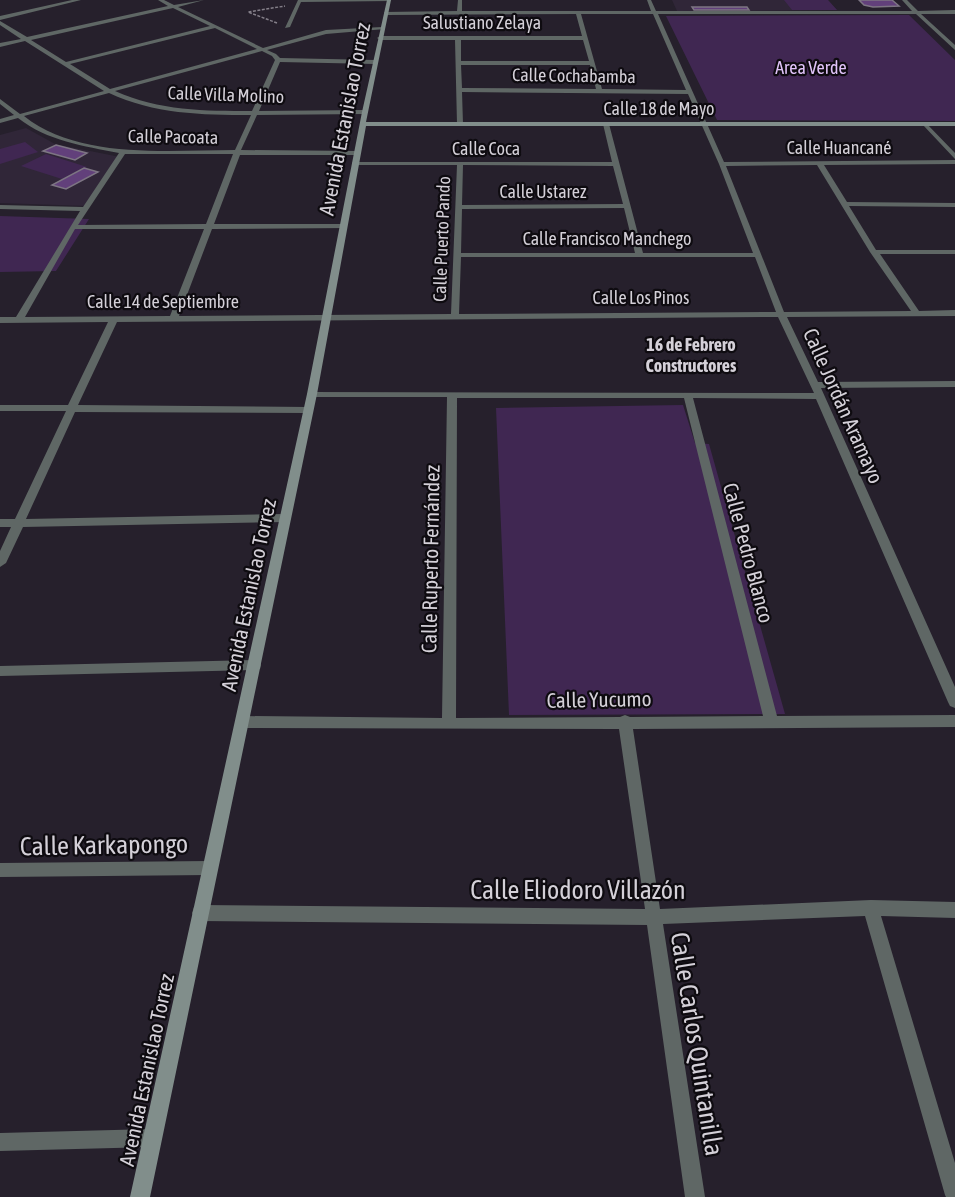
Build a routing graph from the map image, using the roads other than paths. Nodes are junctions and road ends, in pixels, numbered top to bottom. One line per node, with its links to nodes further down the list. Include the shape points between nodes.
1 (80, 0): 15 (street)
2 (160, 0): 9 (street)
3 (202, 0): 9 (street)
4 (460, 0): 11 (street)
5 (649, 0): 13 (street, Calle Jordán Aramayo)
6 (904, 0): 14 (street)
7 (299, 2): 8 (street); 17 (street)
8 (388, 5): 11 (street); 18 (street, Avenida Estanislao Torrez)
9 (173, 6): 16 (street); 23 (street)
10 (955, 12): 14 (street)
11 (459, 13): 12 (street)
12 (578, 13): 13 (street); 22 (street)
13 (654, 13): 14 (street); 35 (street, Calle Jordán Aramayo)
14 (918, 13): 20 (street)
15 (0, 21): 23 (street, Calle Villa Molino)
16 (214, 27): 26 (street); 29 (street)
17 (287, 27)
18 (381, 33): 21 (street, Salustiano Zelaya); 26 (street, Salustiano Zelaya, via 333,31); 28 (street, Avenida Estanislao Torrez)
19 (955, 35): 20 (street)
20 (942, 36): 25 (street)
21 (458, 38): 22 (street, Salustiano Zelaya); 30 (street)
22 (585, 38): 31 (street)
23 (28, 39): 24 (street); 29 (street, Calle Villa Molino)
24 (0, 45)
25 (955, 48)
26 (261, 49): 27 (street); 33 (street, Salustiano Zelaya)
27 (278, 60): 28 (street); 37 (street)
28 (375, 62): 39 (street, Avenida Estanislao Torrez)
29 (68, 63): 33 (street, Calle Villa Molino)
30 (459, 63): 31 (street); 32 (street)
31 (592, 63): 34 (street)
32 (458, 90): 34 (street, Calle Cochabamba); 42 (street)
33 (109, 91): 37 (street, Calle Villa Molino, via 135,103 180,112); 38 (street, Salustiano Zelaya)
34 (600, 92): 35 (street, Calle Cochabamba)
35 (689, 92): 41 (street, Calle Jordán Aramayo)
36 (0, 101): 38 (street, Calle Pacoata)
37 (256, 113): 39 (street, Calle Villa Molino); 47 (street)
38 (20, 116): 40 (street, Salustiano Zelaya); 46 (street, Calle Pacoata, via 32,126 72,142)
39 (364, 118): 42 (street, Calle 18 de Mayo); 49 (street, Avenida Estanislao Torrez)
40 (0, 121)
41 (704, 123): 43 (street, Calle 18 de Mayo); 44 (street, Calle 18 de Mayo); 54 (street, Calle Jordán Aramayo)
42 (460, 124): 43 (street, Calle 18 de Mayo)
43 (606, 124): 53 (street)
44 (925, 124): 45 (street, Calle 18 de Mayo); 48 (street)
45 (955, 124)
46 (123, 152): 47 (street, Calle Pacoata); 60 (street)
47 (237, 153): 49 (street, Calle Pacoata); 63 (street)
48 (955, 157)
49 (357, 158): 52 (street, Calle Coca); 61 (street, Avenida Estanislao Torrez)
50 (955, 162): 51 (street, Calle Huancané)
51 (819, 163): 54 (street, Calle Huancané); 55 (street)
52 (460, 164): 53 (street, Calle Coca); 59 (street, Calle Puerto Pando)
53 (618, 164): 57 (street)
54 (722, 164): 68 (street, Calle Jordán Aramayo)
55 (844, 204): 56 (street); 64 (street)
56 (955, 205)
57 (628, 206): 59 (street, Calle Ustarez); 66 (street)
58 (0, 207): 60 (street)
59 (458, 207): 67 (street, Calle Puerto Pando)
60 (85, 209): 62 (street)
61 (344, 226): 63 (street); 73 (street, Avenida Estanislao Torrez)
62 (73, 227): 63 (street); 77 (street)
63 (210, 227): 75 (street)
64 (874, 252): 65 (street); 69 (street)
65 (955, 252)
66 (639, 253): 67 (street, Calle Francisco Manchego); 68 (street, Calle Francisco Manchego)
67 (457, 255): 72 (street, Calle Puerto Pando)
68 (758, 255): 71 (street, Calle Jordán Aramayo)
69 (916, 312): 70 (street, Calle Los Pinos); 71 (street, Calle Los Pinos)
70 (955, 313)
71 (781, 314): 72 (street, Calle Los Pinos); 79 (street, Calle Jordán Aramayo)
72 (455, 316): 73 (street, Calle Los Pinos)
73 (326, 317): 75 (street, Calle 14 de Septiembre); 80 (street, Avenida Estanislao Torrez)
74 (114, 318): 75 (street, Calle 14 de Septiembre); 77 (street, Calle 14 de Septiembre); 85 (street)
75 (174, 318)
76 (0, 320): 77 (street, Calle 14 de Septiembre)
77 (19, 320)
78 (955, 384): 79 (street)
79 (815, 385): 82 (street, Calle Jordán Aramayo)
80 (312, 394): 81 (street); 86 (street, Avenida Estanislao Torrez)
81 (452, 395): 83 (street); 98 (street, Calle Ruperto Fernández)
82 (820, 396): 83 (street); 93 (street, Calle Jordán Aramayo)
83 (688, 397): 94 (street, Calle Pedro Blanco)
84 (0, 408): 85 (street)
85 (70, 409): 86 (street); 89 (street)
86 (308, 410): 87 (street, Avenida Estanislao Torrez)
87 (285, 518): 89 (street); 91 (street, Avenida Estanislao Torrez)
88 (0, 523): 89 (street)
89 (19, 523): 90 (street)
90 (0, 563)
91 (255, 664): 92 (street); 97 (street, Avenida Estanislao Torrez)
92 (0, 671)
93 (955, 702)
94 (771, 720): 95 (street, Calle Yucumo); 96 (street, Calle Yucumo)
95 (625, 721): 98 (street, Calle Yucumo); 104 (street, Calle Carlos Quintanilla)
96 (955, 721)
97 (243, 722): 98 (street, Calle Yucumo); 99 (street, Avenida Estanislao Torrez)
98 (449, 724)
99 (209, 868): 100 (street, Calle Karkapongo); 103 (street, Avenida Estanislao Torrez)
100 (0, 870)
101 (871, 908): 102 (street, Calle Eliodoro Villazón); 104 (street, Calle Eliodoro Villazón); 107 (street)
102 (955, 910)
103 (200, 913): 104 (street, Calle Eliodoro Villazón); 105 (street, Avenida Estanislao Torrez)
104 (652, 917): 109 (street, Calle Carlos Quintanilla)
105 (152, 1138): 106 (street); 108 (street, Avenida Estanislao Torrez)
106 (0, 1143)
107 (955, 1195)
108 (140, 1197)
109 (695, 1197)

